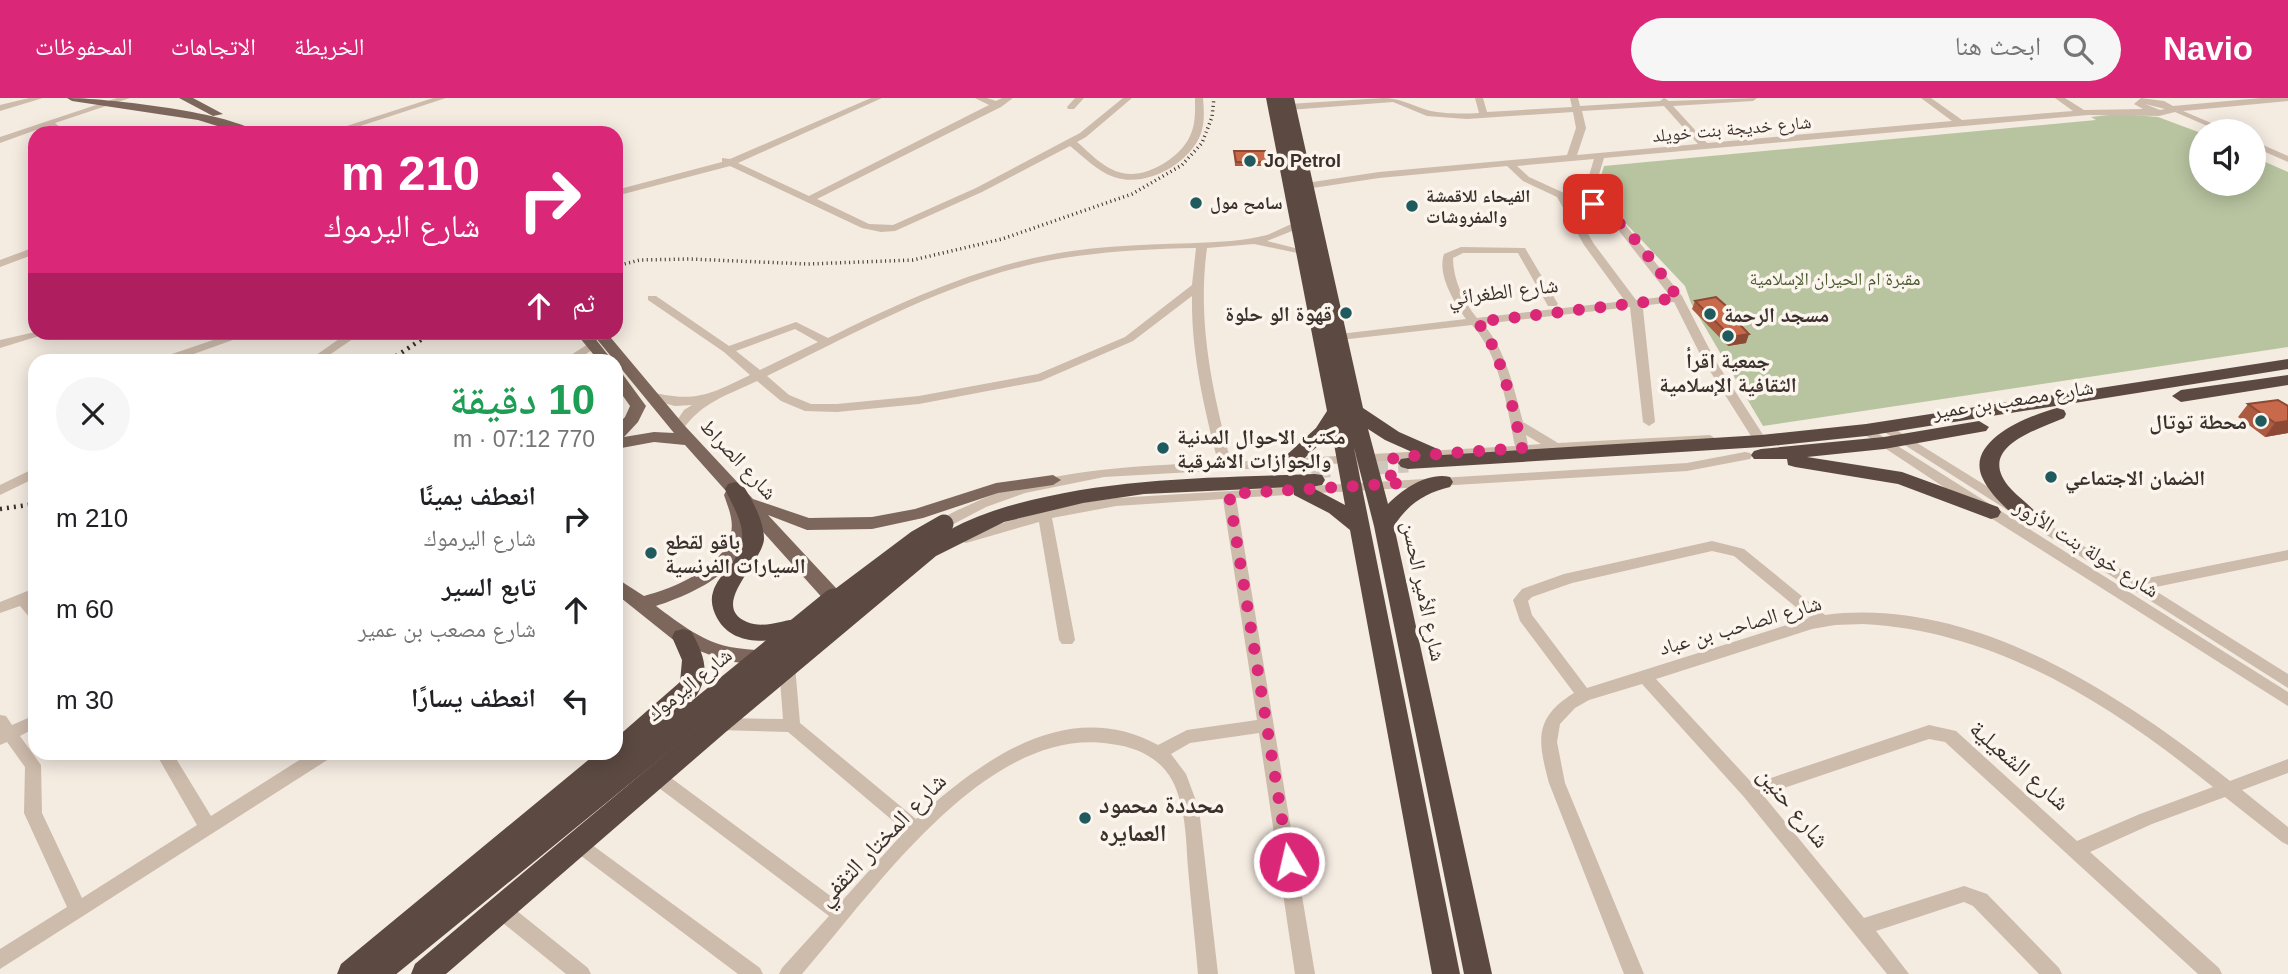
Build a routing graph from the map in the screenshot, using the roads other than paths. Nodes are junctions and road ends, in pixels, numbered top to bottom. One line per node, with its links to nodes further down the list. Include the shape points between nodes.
1 (39, 98): 28 (street)
2 (72, 98): 23 (main road)
3 (126, 98): 23 (street)
4 (184, 98): 26 (main road)
5 (442, 98): 43 (street)
6 (878, 98): 53 (street)
7 (979, 98): 25 (street)
8 (1009, 98): 25 (street)
9 (1080, 98): 27 (street)
10 (1128, 98): 46 (street)
11 (1199, 98): 46 (street, via 1198,125 1189,145 1161,168 1142,176 1113,174)
12 (1273, 98): 61 (highway, شارع الأمير الحسن)
13 (1479, 98): 34 (street)
14 (1574, 98): 31 (street)
15 (1753, 98): 21 (street)
16 (1925, 98): 37 (street)
17 (2059, 98): 32 (street)
18 (2225, 98): 29 (street, شارع خديجة بنت خويلد)
19 (2288, 98): 30 (street)
20 (1391, 99): 24 (street); 34 (street, via 1427,113)
21 (1664, 101): 31 (street); 47 (street)
22 (2138, 102): 29 (street, شارع خديجة بنت خويلد); 32 (street, شارع خديجة بنت خويلد)
23 (107, 103): 33 (main road); 36 (street)
24 (1288, 103): 56 (highway, شارع الأمير الحسن)
25 (998, 105): 59 (street)
26 (200, 107): 33 (main road); 42 (main road)
27 (1071, 107)
28 (0, 108)
29 (2158, 109): 30 (street); 32 (street, شارع خديجة بنت خويلد); 38 (street)
30 (2173, 109): 35 (street)
31 (1577, 110): 34 (street); 50 (street, via 1581,128)
32 (2085, 112): 37 (street, شارع خديجة بنت خويلد)
33 (182, 114): 41 (main road)
34 (1484, 116)
35 (2197, 119)
36 (48, 122): 39 (street); 40 (street)
37 (1961, 124): 47 (street, شارع خديجة بنت خويلد)
38 (2189, 124)
39 (37, 126)
40 (53, 126)
41 (226, 126)
42 (248, 126)
43 (352, 126)
44 (28, 130): 45 (street)
45 (0, 140)
46 (1071, 142): 59 (street, via 895,228 873,228)
47 (1705, 146): 49 (street, شارع خديجة بنت خويلد)
48 (2266, 149): 52 (street)
49 (1599, 157): 50 (street, شارع خديجة بنت خويلد); 60 (street, via 1589,190)
50 (1571, 159): 54 (street, شارع خديجة بنت خويلد)
51 (2266, 159): 55 (street)
52 (2288, 159)
53 (727, 161): 57 (street); 59 (street)
54 (1510, 164): 56 (street, شارع خديجة بنت خويلد); 58 (street, via 1526,179)
55 (2288, 169)
56 (1305, 179): 73 (highway, شارع الأمير الحسن)
57 (623, 189)
58 (1553, 190): 60 (street); 70 (street, via 1563,197 1589,245)
59 (808, 200)
60 (1607, 211): 68 (street)
61 (1297, 225): 62 (street); 65 (highway, شارع الأمير الحسن)
62 (1250, 241): 63 (street); 65 (street)
63 (1202, 244): 67 (street); 80 (street, via 1090,251 1019,264 933,293)
64 (28, 253): 66 (street)
65 (1303, 253): 95 (highway, شارع الأمير الحسن)
66 (0, 264)
67 (1196, 287): 90 (street, via 1129,339 1065,368 1011,384 919,400 822,408 797,404); 110 (street, via 1210,403)
68 (1675, 295): 70 (street, شارع الطغرائي); 106 (street)
69 (652, 298): 83 (street)
70 (1629, 300): 71 (street, شارع الطغرائي); 72 (street, شارع الطغرائي); 97 (street, via 1640,322)
71 (1552, 304): 72 (street, شارع الطغرائي); 72 (street, via 1521,250 1461,250 1448,256 1447,266)
72 (1473, 318): 73 (street, شارع الطغرائي); 98 (street, via 1494,349)
73 (1339, 332): 95 (highway, شارع الأمير الحسن)
74 (28, 337): 81 (street)
75 (211, 340): 82 (street)
76 (228, 340): 82 (street)
77 (346, 340): 85 (street)
78 (594, 340): 86 (street)
79 (596, 340): 87 (main road, شارع الصراط)
80 (827, 342): 83 (street, via 792,326); 90 (street)
81 (0, 344)
82 (212, 346): 84 (street)
83 (727, 350): 90 (street)
84 (186, 354)
85 (324, 354)
86 (576, 354)
87 (610, 354)
88 (2288, 365): 101 (highway, شارع مصعب بن عمير)
89 (623, 368): 93 (main road, شارع الصراط)
90 (757, 377): 94 (street)
91 (2288, 380): 96 (highway, شارع مصعب بن عمير)
92 (623, 385): 99 (main road, via 638,406)
93 (651, 396): 94 (street, via 684,402); 100 (main road, شارع الصراط)
94 (708, 399): 100 (street, via 688,413)
95 (1345, 411): 107 (highway); 108 (highway, شارع الأمير الحسن); 109 (highway)
96 (2057, 414): 101 (highway, شارع مصعب بن عمير); 123 (highway, via 2010,435 1991,452 1988,463 2000,489)
97 (1649, 422)
98 (1518, 425): 104 (street); 105 (street)
99 (623, 428)
100 (678, 428): 103 (main road, شارع الصراط)
101 (1884, 435): 106 (highway, شارع مصعب بن عمير); 121 (street, شارع خولة بنت الأزور); 123 (street, شارع خولة بنت الأزور)
102 (623, 442): 103 (main road, via 661,435)
103 (692, 442): 117 (main road, شارع الصراط)
104 (1554, 446): 105 (street, شارع مصعب بن عمير); 106 (street, شارع مصعب بن عمير, via 1701,439)
105 (1522, 448): 107 (street, شارع مصعب بن عمير)
106 (1753, 449): 111 (highway, شارع مصعب بن عمير); 115 (street, شارع مصعب بن عمير, via 1686,467); 121 (highway, via 1902,478)
107 (1433, 454): 111 (street, شارع مصعب بن عمير)
108 (1357, 460): 111 (street, شارع مصعب بن عمير); 113 (street, شارع اليرموك); 116 (highway, شارع الأمير الحسن)
109 (1289, 462): 110 (street, شارع اليرموك); 113 (street, شارع اليرموك)
110 (1225, 466): 114 (street, شارع اليرموك)
111 (1404, 470): 115 (street, شارع مصعب بن عمير); 116 (street, شارع مصعب بن عمير)
112 (28, 476): 118 (street)
113 (1314, 478): 116 (street, شارع اليرموك); 119 (street, شارع اليرموك); 120 (highway, شارع اليرموك, via 1094,483); 124 (highway, via 1336,509); 125 (highway, شارع اليرموك, via 1144,487 1083,496 998,517)
114 (1053, 480): 117 (main road, via 996,488 917,514 872,523 807,524 783,517); 120 (street, شارع اليرموك)
115 (1443, 482): 124 (highway, via 1408,496)
116 (1363, 485): 124 (highway, شارع الأمير الحسن)
117 (736, 490): 130 (main road, via 740,526 732,551 685,588); 132 (main road, شارع الصراط); 134 (highway, via 752,526 753,542 725,587 721,601 727,618 743,630 769,633)
118 (0, 491)
119 (1229, 494): 122 (street, شارع اليرموك, via 1116,502); 144 (street)
120 (1012, 496): 134 (highway, شارع اليرموك, bridge, via 944,524 868,574)
121 (1990, 512): 141 (street, شارع خولة بنت الأزور)
122 (1045, 516): 125 (street, شارع اليرموك); 136 (street)
123 (2032, 521): 127 (street, شارع خولة بنت الأزور)
124 (1372, 527): 176 (highway, شارع الأمير الحسن); 177 (highway, شارع الأمير الحسن)
125 (928, 551): 132 (highway, شارع اليرموك)
126 (2288, 555): 127 (street)
127 (2136, 586): 139 (street, شارع خولة بنت الأزور)
128 (623, 589): 130 (main road)
129 (28, 596): 131 (street)
130 (642, 603): 135 (main road)
131 (0, 608)
132 (850, 615): 137 (highway, شارع اليرموك)
133 (1822, 621): 138 (street, شارع الصاحب بن عباد); 140 (street, via 1739,552 1712,545 1569,578 1527,593 1520,600 1525,617); 156 (street, شارع الصاحب بن عباد, via 1902,621 1956,632 2023,656 2105,697)
134 (805, 625): 168 (highway, شارع اليرموك, bridge)
135 (683, 637): 137 (main road, via 726,654); 147 (highway, via 696,674 691,688)
136 (1067, 640)
137 (790, 664): 143 (highway, شارع اليرموك); 145 (street)
138 (1645, 677): 140 (street, شارع الصاحب بن عباد); 157 (street, شارع حنين)
139 (2288, 682)
140 (1584, 695): 178 (street, شارع الصاحب بن عباد, via 1562,707 1551,722 1550,757)
141 (2288, 699)
142 (28, 723): 146 (street)
143 (718, 724): 145 (street); 155 (highway, شارع اليرموك)
144 (1267, 725): 148 (street, via 1187,737); 175 (street)
145 (792, 726): 159 (street)
146 (3, 731): 149 (street)
147 (623, 746)
148 (1160, 752): 159 (street, شارع المختار الثقفي, via 1131,740 1087,734 1055,738 985,771); 174 (street, via 1181,780 1193,819)
149 (28, 759)
150 (29, 760): 164 (street, via 33,765 33,813)
151 (168, 760): 158 (street)
152 (313, 760): 158 (street)
153 (607, 760): 170 (highway)
154 (2288, 766): 156 (street)
155 (657, 778): 161 (highway, شارع اليرموك); 165 (street)
156 (2228, 789): 160 (street, شارع الصاحب بن عباد); 162 (street)
157 (1750, 792): 162 (street, شارع الشعيلية, via 1929,732 1941,732 1960,743); 166 (street, شارع حنين)
158 (208, 827): 164 (street)
159 (917, 831): 165 (street, شارع المختار الثقفي)
160 (2288, 837)
161 (578, 844): 163 (highway, شارع اليرموك); 173 (street)
162 (2077, 849): 181 (street, شارع الشعيلية)
163 (500, 909): 171 (highway, شارع اليرموك); 172 (street)
164 (78, 910): 167 (street)
165 (842, 915): 169 (street, شارع المختار الثقفي)
166 (1862, 927): 179 (street, شارع حنين); 180 (street, via 1971,895)
167 (0, 960)
168 (380, 971)
169 (793, 973)
170 (351, 974)
171 (425, 974)
172 (581, 974)
173 (754, 974)
174 (1209, 974)
175 (1305, 974)
176 (1446, 974)
177 (1478, 974)
178 (1634, 974)
179 (1899, 974)
180 (2052, 974)
181 (2212, 974)

